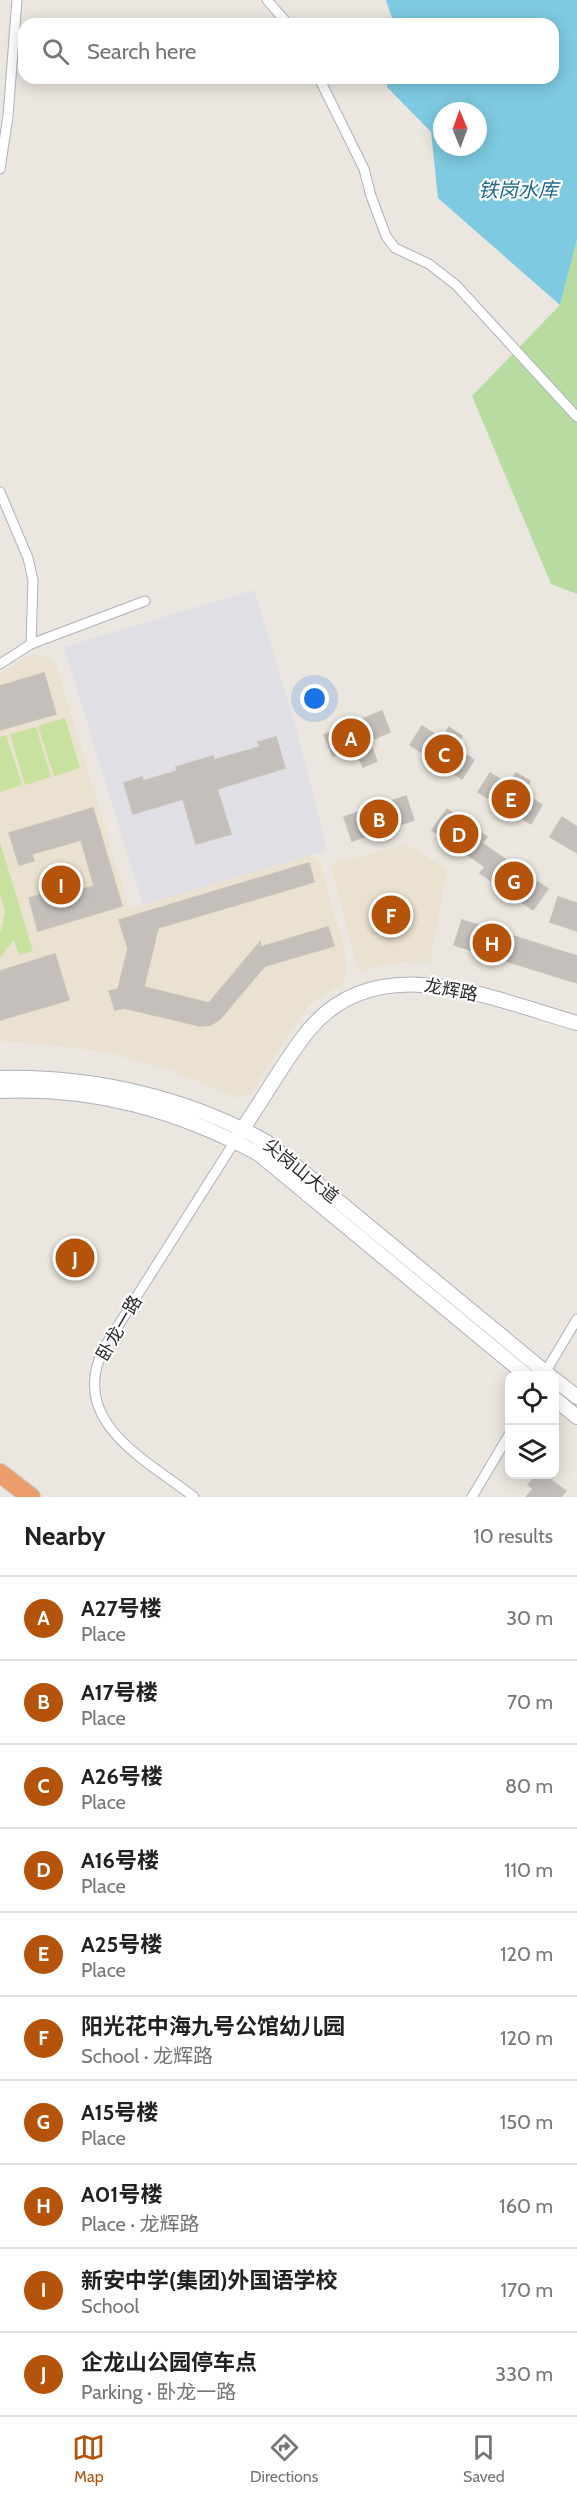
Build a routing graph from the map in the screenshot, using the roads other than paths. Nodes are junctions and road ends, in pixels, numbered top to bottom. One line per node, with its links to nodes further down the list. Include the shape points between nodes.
1 (17, 0): 5 (street)
2 (267, 0): 3 (street)
3 (283, 18)
4 (322, 84): 6 (street, via 364,169 386,236 395,248 429,264 456,285)
5 (0, 169)
6 (577, 417)
7 (0, 492): 9 (street, via 28,558 33,580)
8 (145, 601): 9 (street)
9 (31, 644): 10 (street)
10 (0, 664)
11 (577, 1023): 14 (main road, 龙辉路, via 445,986 381,987 341,1004 308,1031)
12 (0, 1078): 14 (main road, 尖岗山大道, via 54,1078 107,1086 151,1096)
13 (0, 1091): 15 (main road, 尖岗山大道, via 52,1091 135,1104 171,1114)
14 (243, 1129): 15 (main road, 龙辉路); 18 (main road, 尖岗山大道, via 268,1143)
15 (235, 1141): 17 (main road, 尖岗山大道, via 259,1154); 27 (street, 卧龙一路, via 104,1348 94,1379 99,1411 110,1430)
16 (577, 1319): 19 (street)
17 (521, 1371)
18 (544, 1371)
19 (551, 1371)
20 (559, 1383): 21 (main road, 尖岗山大道)
21 (577, 1397)
22 (559, 1401): 23 (main road)
23 (577, 1417)
24 (505, 1441): 28 (street)
25 (0, 1473): 26 (highway)
26 (31, 1497)
27 (194, 1497)
28 (472, 1497)

